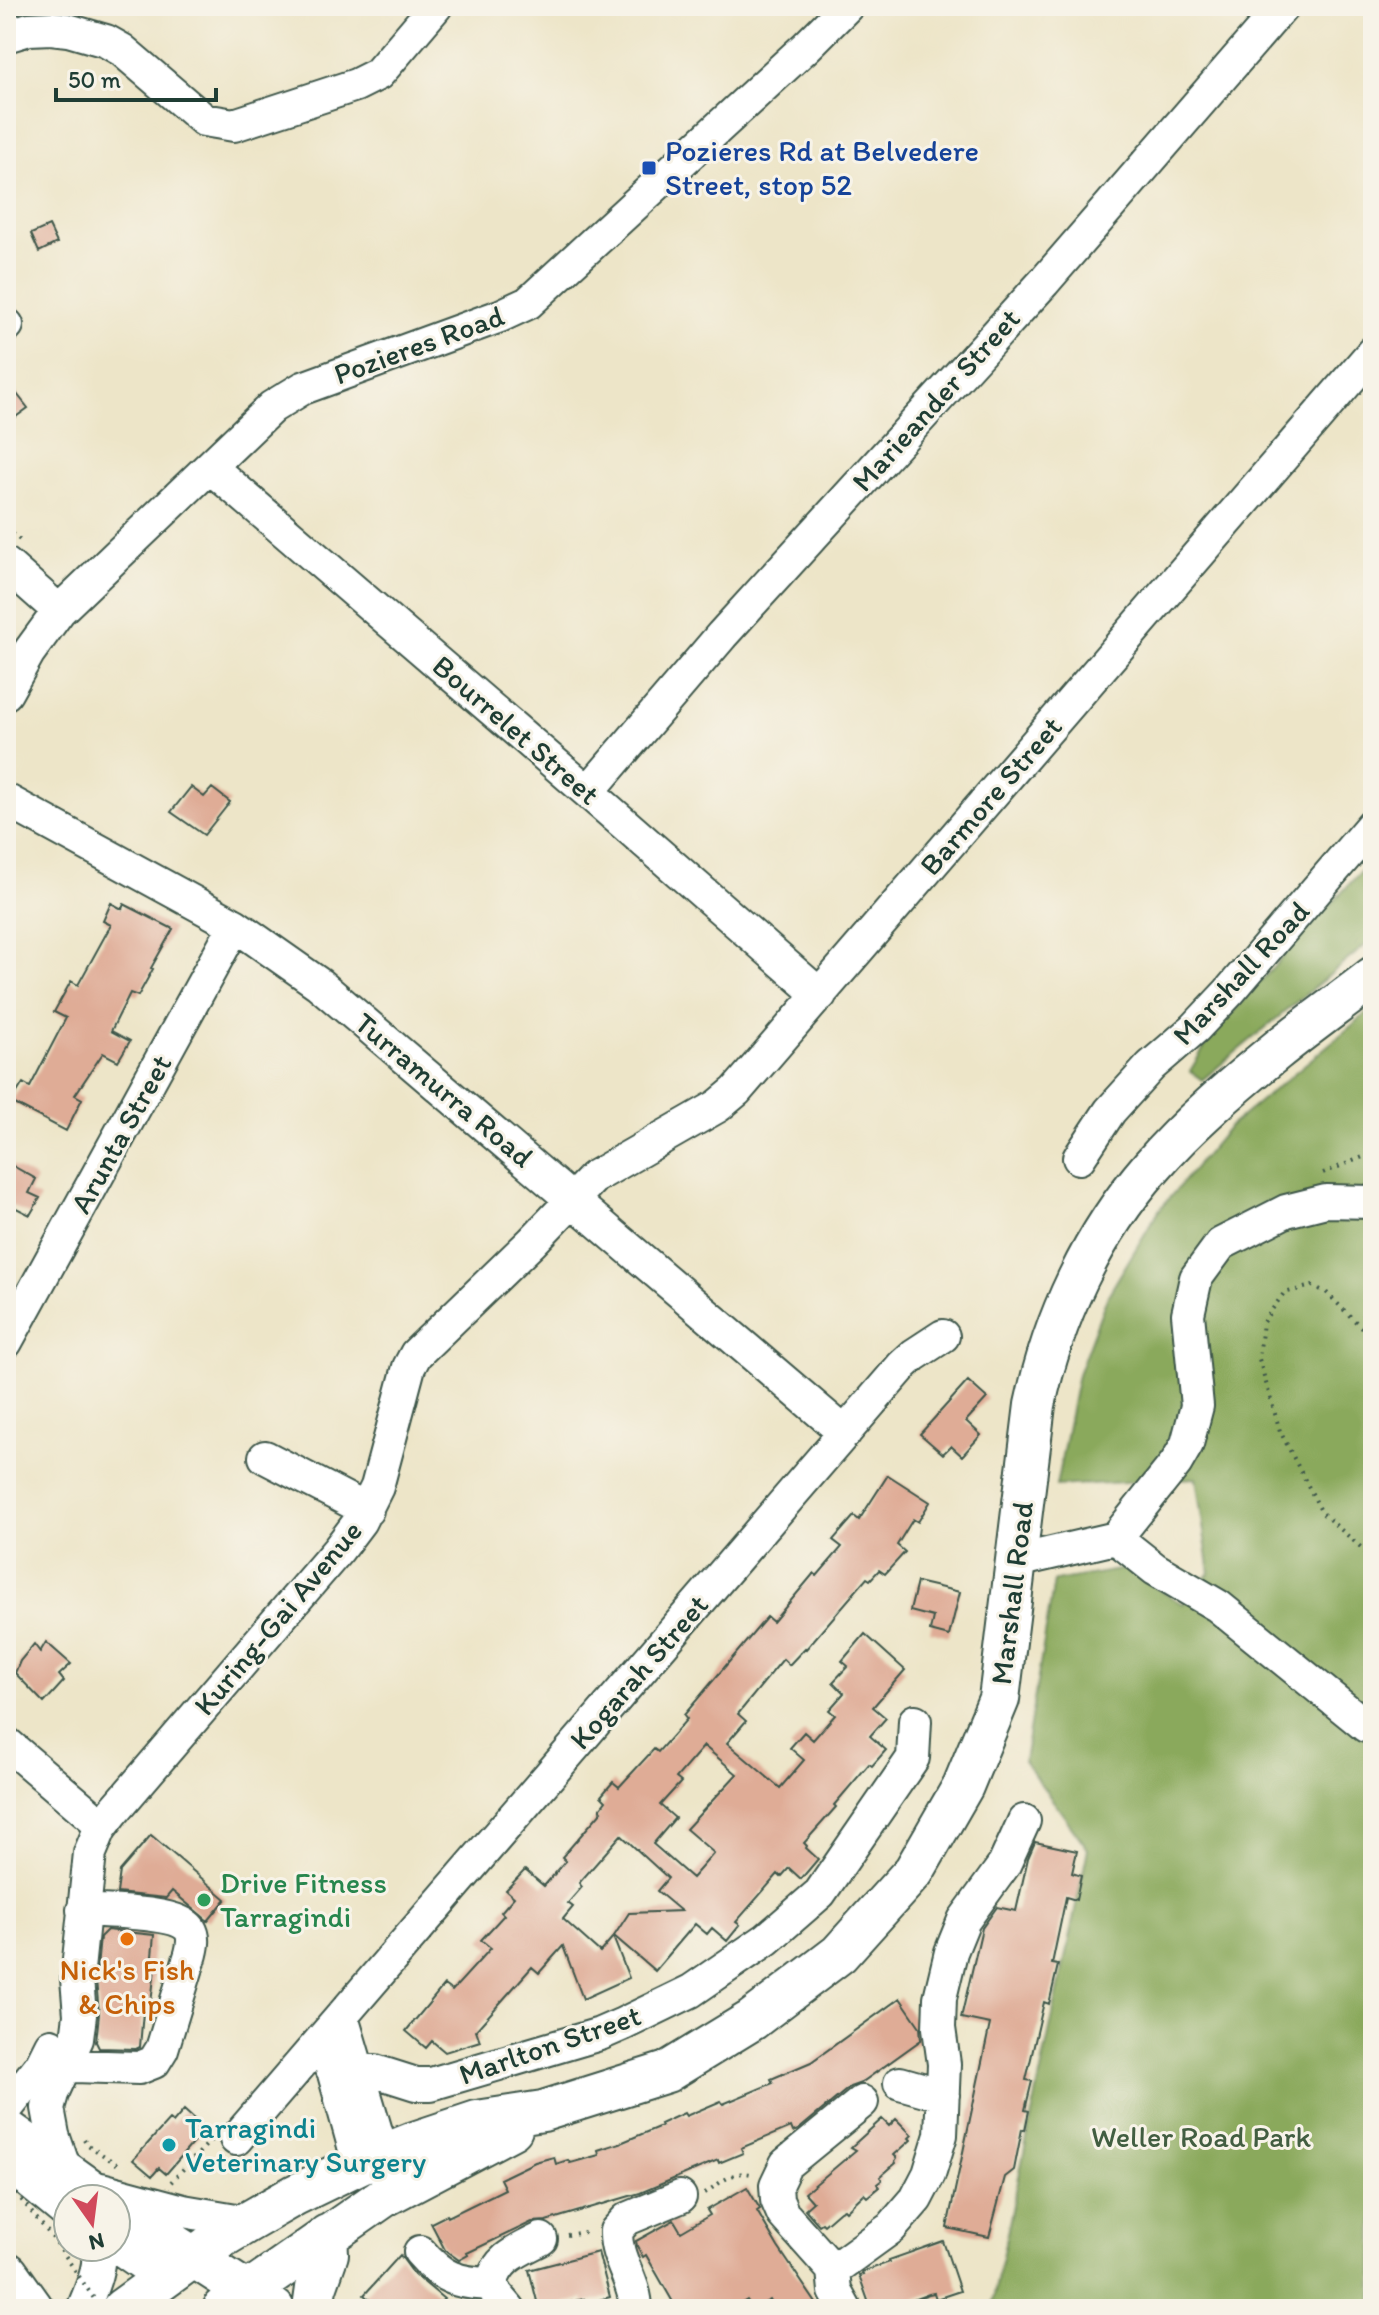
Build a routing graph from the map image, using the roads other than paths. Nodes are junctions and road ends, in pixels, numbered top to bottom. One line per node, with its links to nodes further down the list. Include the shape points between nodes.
1 (436, 6): 4 (street, via 378,74 234,125 204,120 106,41 51,28)
2 (847, 6): 6 (street, Pozieres Road, via 528,303 295,393 272,407)
3 (1283, 6): 10 (street, Marieander Street)
4 (6, 36)
5 (1373, 352): 15 (street, Barmore Street)
6 (210, 467): 8 (street, Pozieres Road); 10 (street, Bourrelet Street)
7 (6, 564): 8 (street)
8 (59, 611): 9 (street, Pozieres Road)
9 (6, 693)
10 (588, 792): 15 (street, Bourrelet Street)
11 (6, 800): 13 (street, Turramurra Road)
12 (1373, 824): 16 (street, Marshall Road, via 1229,992 1110,1111)
13 (235, 925): 17 (street, Turramurra Road, via 319,984); 20 (street, Arunta Street)
14 (1373, 977): 25 (main road, Marshall Road, via 1276,1050 1179,1137 1148,1169 1102,1236 1065,1306 1040,1378)
15 (820, 995): 17 (street, Barmore Street, via 725,1101 602,1171)
16 (1079, 1158)
17 (573, 1199): 21 (street, Turramurra Road); 23 (street, Kuring-Gai Avenue, via 416,1354)
18 (1373, 1202): 24 (street, via 1326,1201 1286,1211 1221,1244 1196,1278 1188,1314 1197,1406 1187,1444)
19 (943, 1336): 21 (street, Kogarah Street, via 903,1365)
20 (6, 1342)
21 (845, 1433): 32 (street, Kogarah Street)
22 (265, 1457): 23 (street)
23 (367, 1510): 30 (street, Kuring-Gai Avenue)
24 (1116, 1538): 25 (street); 27 (street, via 1155,1569 1218,1606)
25 (1017, 1561): 38 (main road, Marshall Road, via 999,1699 963,1786 914,1871 839,1954 752,2020 667,2072)
26 (915, 1721): 32 (street, Marlton Street, via 913,1758 820,1893 767,1939 672,2001 600,2034 436,2083 382,2073)
27 (1366, 1726)
28 (6, 1743): 30 (street)
29 (1024, 1821): 35 (street, via 1004,1865 964,1920 951,1952 940,1998)
30 (102, 1825): 31 (street, Kuring-Gai Avenue, via 89,1860)
31 (83, 1910): 33 (street, Kuring-Gai Avenue, via 76,2045); 33 (street, via 176,1920 190,1929 193,1945 154,2062 139,2068)
32 (339, 2048): 40 (street, Kogarah Street); 42 (street)
33 (53, 2066): 37 (street, Kuring-Gai Avenue); 45 (street, Kuring-Gai Avenue, via 48,2113)
34 (900, 2083): 35 (street)
35 (943, 2095): 57 (street, via 941,2135 916,2199 891,2228)
36 (862, 2102): 57 (street, via 786,2164 776,2185 783,2214)
37 (6, 2109)
38 (543, 2111): 42 (main road, Marshall Road, via 477,2121); 46 (main road, Marshall Road)
39 (6, 2129): 44 (main road)
40 (236, 2139)
41 (6, 2155): 43 (street, via 24,2178)
42 (371, 2159): 46 (main road); 49 (main road, Marshall Road)
43 (52, 2183)
44 (83, 2183)
45 (89, 2183)
46 (385, 2196): 51 (main road, Marshall Road)
47 (680, 2197): 66 (street, via 627,2219 616,2231 615,2247)
48 (132, 2200): 49 (street)
49 (248, 2222): 56 (main road, Marshall Road)
50 (132, 2225): 56 (main road)
51 (327, 2235): 60 (main road, Marshall Road); 65 (main road, via 328,2254)
52 (541, 2239): 59 (street, via 507,2257 494,2271)
53 (132, 2252): 56 (street)
54 (420, 2252): 59 (street, via 444,2275)
55 (98, 2263): 62 (street)
56 (179, 2268): 60 (main road); 63 (main road, Marshall Road); 64 (main road)
57 (833, 2270): 67 (street, via 835,2291)
58 (6, 2274): 61 (highway)
59 (500, 2296)
60 (248, 2303)
61 (31, 2309)
62 (83, 2309)
63 (122, 2309)
64 (211, 2309)
65 (313, 2309)
66 (636, 2309)
67 (845, 2309)

